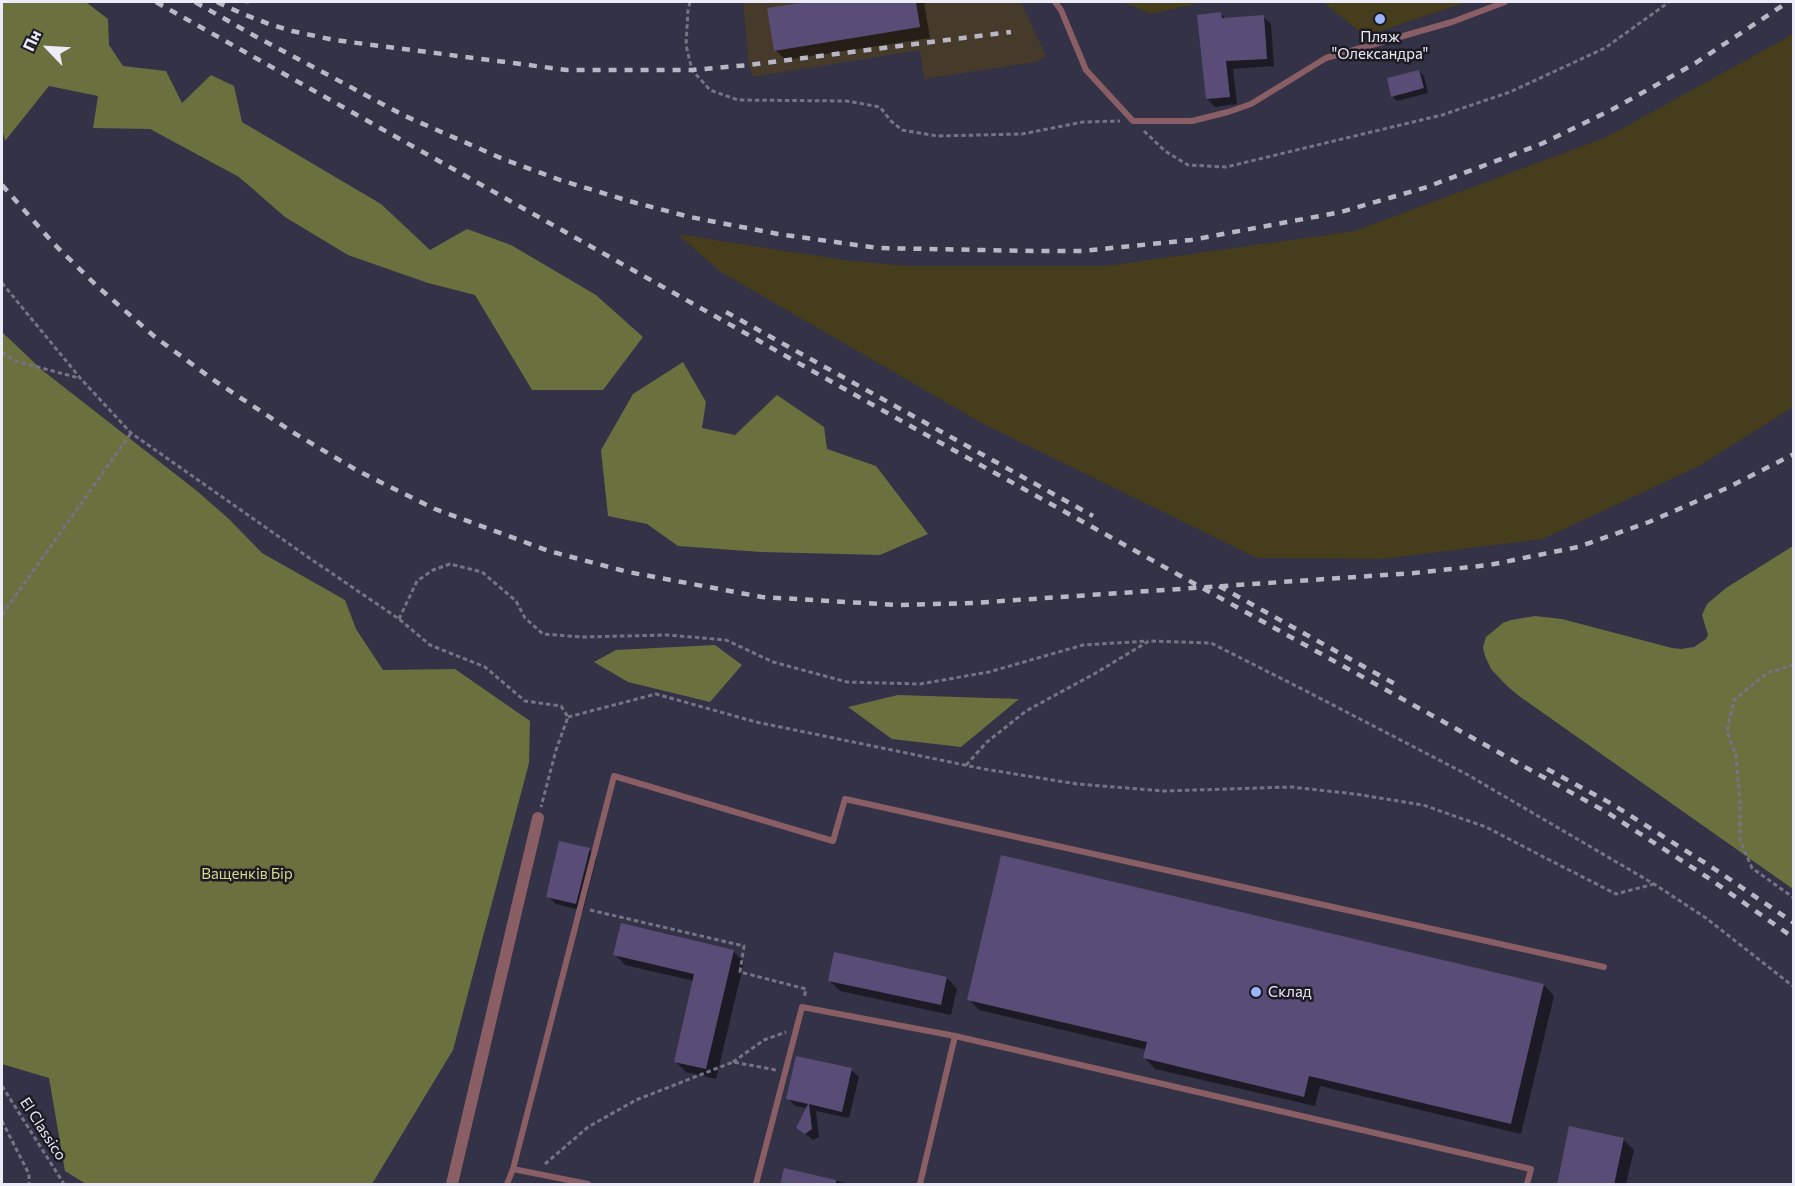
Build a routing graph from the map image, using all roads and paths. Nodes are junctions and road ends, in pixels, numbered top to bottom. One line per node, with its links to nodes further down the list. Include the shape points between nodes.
1 (690, 2): 5 (path, via 686,45 692,70 710,90 738,100 847,101 880,107 902,130 938,136 1022,134 1083,122)
2 (1055, 2): 5 (lane, via 1086,70)
3 (1505, 2): 5 (lane, via 1452,22 1326,58 1251,104 1228,112 1192,121)
4 (1669, 2): 5 (path, via 1605,48 1510,92 1442,116 1226,167 1188,165 1165,151)
5 (1133, 121)
6 (2, 283): 8 (path)
7 (2, 352): 8 (path, via 15,361)
8 (81, 378): 9 (path)
9 (131, 433): 10 (path); 11 (path)
10 (2, 615)
11 (399, 619): 12 (path, via 417,581 450,564 482,572 516,601 525,618 543,634 667,635 726,640 773,662 848,682 920,684 989,672 1083,645); 14 (path, via 430,645 485,667 525,701 561,706)
12 (1149, 641): 15 (path, via 1026,711 987,741); 17 (path, via 1211,643 1468,775)
13 (1794, 665): 18 (path, via 1767,674 1734,700 1727,730 1736,756 1740,840 1752,868)
14 (568, 717): 15 (path, via 656,694 756,722); 16 (path)
15 (966, 765): 17 (path, via 1077,784 1164,791 1291,787 1423,805 1486,826 1616,894)
16 (538, 818): 33 (street)
17 (1654, 884): 21 (path, via 1706,918)
18 (1794, 898)
19 (580, 908): 20 (lane, via 614,776 833,841 845,799); 22 (path, via 744,946 740,972 806,989); 29 (lane)
20 (1604, 967)
21 (1794, 987)
22 (802, 1007): 23 (lane); 24 (lane)
23 (796, 1029): 25 (path, via 764,1040); 26 (lane)
24 (955, 1036): 37 (lane); 38 (lane, via 1531,1168)
25 (733, 1062): 26 (path); 30 (path, via 636,1100 588,1127)
26 (785, 1072): 36 (lane)
27 (2, 1086): 32 (path, El Classico)
28 (2, 1121): 31 (path, via 29,1174)
29 (513, 1169): 30 (lane); 34 (lane)
30 (534, 1173): 35 (lane)
31 (29, 1185)
32 (64, 1185)
33 (452, 1185)
34 (507, 1185)
35 (588, 1185)
36 (756, 1185)
37 (920, 1185)
38 (1527, 1185)

